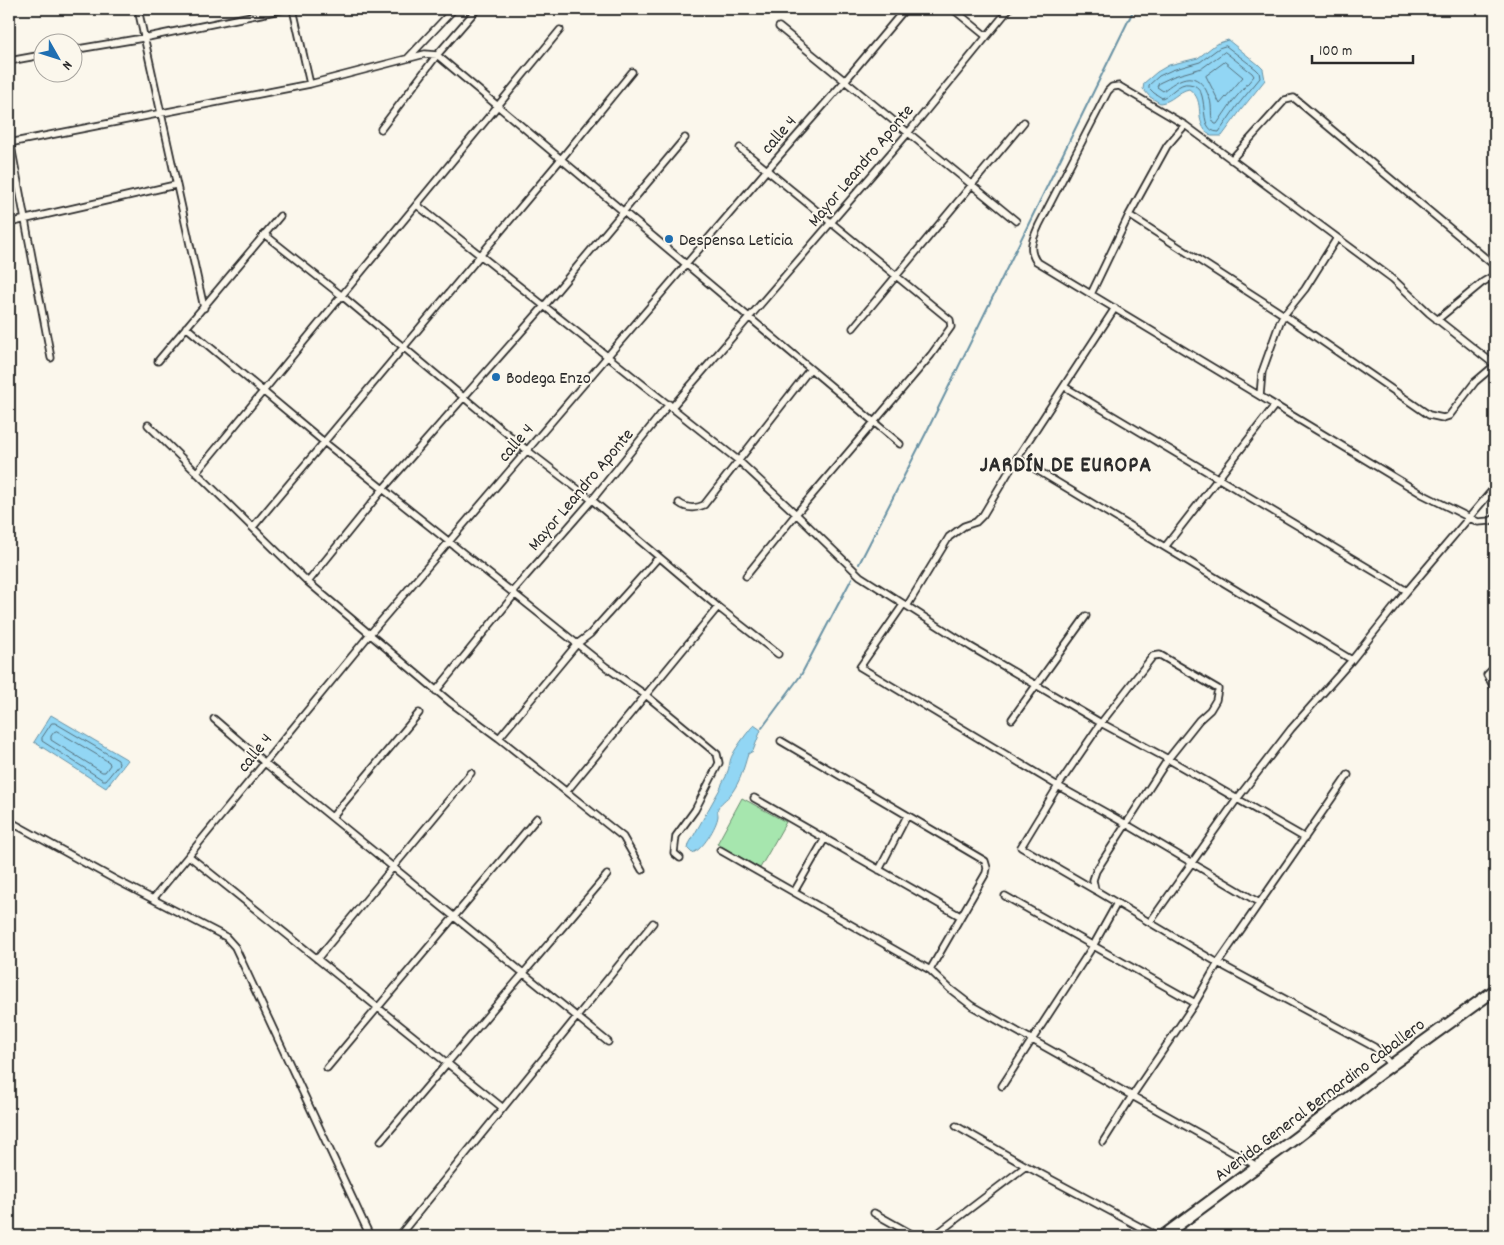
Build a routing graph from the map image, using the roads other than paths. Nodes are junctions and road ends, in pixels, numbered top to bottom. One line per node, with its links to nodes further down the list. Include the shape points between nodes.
1 (138, 9): 12 (street)
2 (285, 9): 12 (street)
3 (293, 9): 20 (street)
4 (454, 9): 16 (street)
5 (477, 9): 14 (street)
6 (905, 9): 19 (street, calle 4)
7 (953, 9): 11 (street)
8 (1009, 9): 11 (street, Mayor Leandro Aponte)
9 (779, 27): 19 (street)
10 (560, 30): 21 (street)
11 (986, 36): 26 (street, Mayor Leandro Aponte)
12 (143, 38): 13 (street); 22 (street)
13 (82, 48)
14 (438, 55): 16 (street); 21 (street); 25 (street)
15 (32, 57): 17 (street)
16 (408, 58): 20 (street)
17 (9, 61)
18 (632, 72): 31 (street)
19 (844, 82): 26 (street); 33 (street, calle 4)
20 (310, 84): 22 (street)
21 (498, 106): 31 (street); 36 (street)
22 (160, 114): 29 (street); 35 (street)
23 (1024, 122): 34 (street)
24 (1185, 125): 32 (street); 38 (street, via 1167,146); 51 (street, via 1119,86 1108,91 1040,225 1031,254)
25 (381, 129)
26 (908, 133): 34 (street); 42 (street, Mayor Leandro Aponte)
27 (9, 134): 29 (street)
28 (686, 138): 37 (street)
29 (10, 143): 40 (street)
30 (740, 148): 33 (street)
31 (562, 159): 37 (street); 46 (street)
32 (1231, 160): 45 (street); 48 (street, via 1285,100 1294,98)
33 (766, 171): 42 (street); 47 (street, calle 4)
34 (973, 184): 41 (street); 50 (street)
35 (175, 185): 40 (street); 54 (street)
36 (417, 205): 46 (street); 52 (street)
37 (624, 210): 47 (street); 53 (street)
38 (1129, 215): 51 (street); 56 (street)
39 (280, 216): 44 (street)
40 (25, 220): 43 (street); 63 (street)
41 (1016, 221)
42 (832, 222): 50 (street); 57 (street, Mayor Leandro Aponte)
43 (9, 223)
44 (264, 234): 52 (street); 54 (street)
45 (1337, 238): 56 (street, via 1305,289); 58 (street, via 1392,279)
46 (480, 256): 53 (street); 61 (street)
47 (687, 264): 57 (street); 62 (street, calle 4)
48 (1495, 266)
49 (1495, 275): 58 (street)
50 (896, 276): 60 (street); 73 (street, via 950,320 951,327)
51 (1091, 294): 55 (street)
52 (342, 296): 61 (street); 68 (street)
53 (544, 305): 62 (street); 70 (street)
54 (204, 308): 59 (street)
55 (1115, 308): 67 (street); 69 (street)
56 (1284, 315): 65 (street, via 1429,415 1449,416 1475,382); 69 (street, via 1262,372)
57 (749, 318): 66 (street); 72 (street, Mayor Leandro Aponte)
58 (1437, 320): 65 (street)
59 (186, 327): 64 (street); 68 (street)
60 (853, 328)
61 (403, 348): 70 (street); 75 (street)
62 (608, 357): 72 (street); 77 (street, calle 4)
63 (51, 358)
64 (158, 361)
65 (1495, 365)
66 (810, 369): 73 (street); 79 (street)
67 (1065, 387): 78 (street); 81 (street)
68 (264, 391): 75 (street); 80 (street)
69 (1260, 396): 71 (street)
70 (464, 398): 77 (street); 83 (street)
71 (1276, 405): 81 (street); 87 (street, via 1422,494)
72 (671, 406): 79 (street); 84 (street, Mayor Leandro Aponte)
73 (874, 422): 76 (street); 86 (street)
74 (148, 426): 80 (street)
75 (324, 442): 83 (street); 90 (street)
76 (900, 444)
77 (528, 451): 84 (street); 91 (street, calle 4)
78 (1017, 458): 92 (street); 98 (street, via 976,522 949,537)
79 (739, 461): 85 (street, via 704,505 696,509); 86 (street)
80 (196, 473): 90 (street)
81 (1219, 478): 92 (street); 96 (street)
82 (1495, 487): 87 (street)
83 (383, 489): 91 (street); 95 (street)
84 (592, 500): 93 (street); 97 (street, Mayor Leandro Aponte)
85 (679, 503)
86 (796, 514): 94 (street); 98 (street, via 849,567)
87 (1470, 517): 88 (street, via 1478,522); 96 (street)
88 (1492, 520): 89 (street)
89 (1495, 526)
90 (253, 527): 95 (street)
91 (449, 542): 97 (street); 101 (street, calle 4)
92 (1165, 547): 104 (street)
93 (658, 558): 99 (street); 102 (street, via 590,634)
94 (746, 576)
95 (308, 582): 101 (street)
96 (1407, 591): 104 (street)
97 (513, 593): 102 (street); 108 (street, Mayor Leandro Aponte)
98 (905, 606): 106 (street); 120 (street, via 860,667)
99 (718, 608): 103 (street); 109 (street)
100 (1086, 616): 106 (street)
101 (370, 634): 108 (street); 117 (street, calle 4)
102 (577, 644): 109 (street); 114 (street)
103 (778, 654)
104 (1352, 660): 123 (street, via 1291,729)
105 (1495, 667): 107 (street, via 1487,675)
106 (1036, 684): 112 (street); 113 (street)
107 (1495, 689)
108 (436, 691): 114 (street)
109 (647, 696): 121 (street); 133 (street, via 717,754 719,763 695,810 676,836 674,853)
110 (419, 712): 125 (street)
111 (214, 719): 117 (street)
112 (1012, 719)
113 (1101, 723): 116 (street); 116 (street, via 1153,656 1160,655 1218,689 1210,710); 120 (street)
114 (499, 738): 121 (street)
115 (781, 741): 124 (street)
116 (1168, 759): 123 (street); 128 (street)
117 (265, 763): 125 (street); 132 (street, calle 4)
118 (471, 773): 135 (street)
119 (1348, 775): 129 (street)
120 (1058, 786): 128 (street); 139 (street, via 1021,847)
121 (567, 791): 136 (street, via 623,837)
122 (754, 798): 130 (street)
123 (1237, 798): 129 (street); 134 (street)
124 (907, 816): 137 (street); 145 (street, via 985,861 986,873)
125 (332, 817): 135 (street)
126 (537, 818): 146 (street)
127 (9, 821): 142 (street)
128 (1126, 824): 134 (street); 139 (street, via 1096,871 1093,880)
129 (1305, 838): 143 (street)
130 (824, 840): 137 (street); 140 (street)
131 (720, 850): 140 (street)
132 (189, 856): 142 (street, calle 4); 150 (street)
133 (680, 858)
134 (1193, 864): 143 (street); 147 (street)
135 (393, 867): 146 (street); 150 (street)
136 (642, 870)
137 (878, 870): 145 (street)
138 (606, 876): 153 (street)
139 (1095, 890): 144 (street)
140 (794, 892): 152 (street)
141 (1005, 896): 149 (street)
142 (153, 899): 172 (street, via 226,937 235,947)
143 (1258, 902): 151 (street)
144 (1117, 903): 147 (street); 149 (street)
145 (960, 916): 152 (street)
146 (454, 917): 153 (street); 156 (street)
147 (1150, 922): 151 (street)
148 (653, 923): 157 (street)
149 (1093, 946): 155 (street); 158 (street)
150 (317, 959): 156 (street)
151 (1218, 963): 155 (street); 161 (street, via 1374,1047)
152 (930, 970): 158 (street, via 972,1006)
153 (524, 973): 157 (street); 160 (street)
154 (1495, 990): 161 (highway, Avenida General Bernardino Caballero)
155 (1195, 1003): 164 (street)
156 (378, 1008): 160 (street); 162 (street)
157 (577, 1016): 159 (street); 165 (street)
158 (1032, 1040): 163 (street); 164 (street)
159 (608, 1042)
160 (447, 1063): 165 (street); 167 (street)
161 (1391, 1066): 170 (highway, Avenida General Bernardino Caballero)
162 (327, 1068)
163 (1002, 1086)
164 (1132, 1096): 168 (street); 170 (street)
165 (503, 1108): 173 (street)
166 (956, 1126): 169 (street)
167 (381, 1141)
168 (1103, 1142)
169 (1026, 1166): 175 (street); 176 (street)
170 (1256, 1166): 177 (highway, Avenida General Bernardino Caballero)
171 (874, 1213): 174 (street)
172 (370, 1236)
173 (399, 1236)
174 (915, 1236)
175 (934, 1236)
176 (1157, 1236)
177 (1162, 1236)

